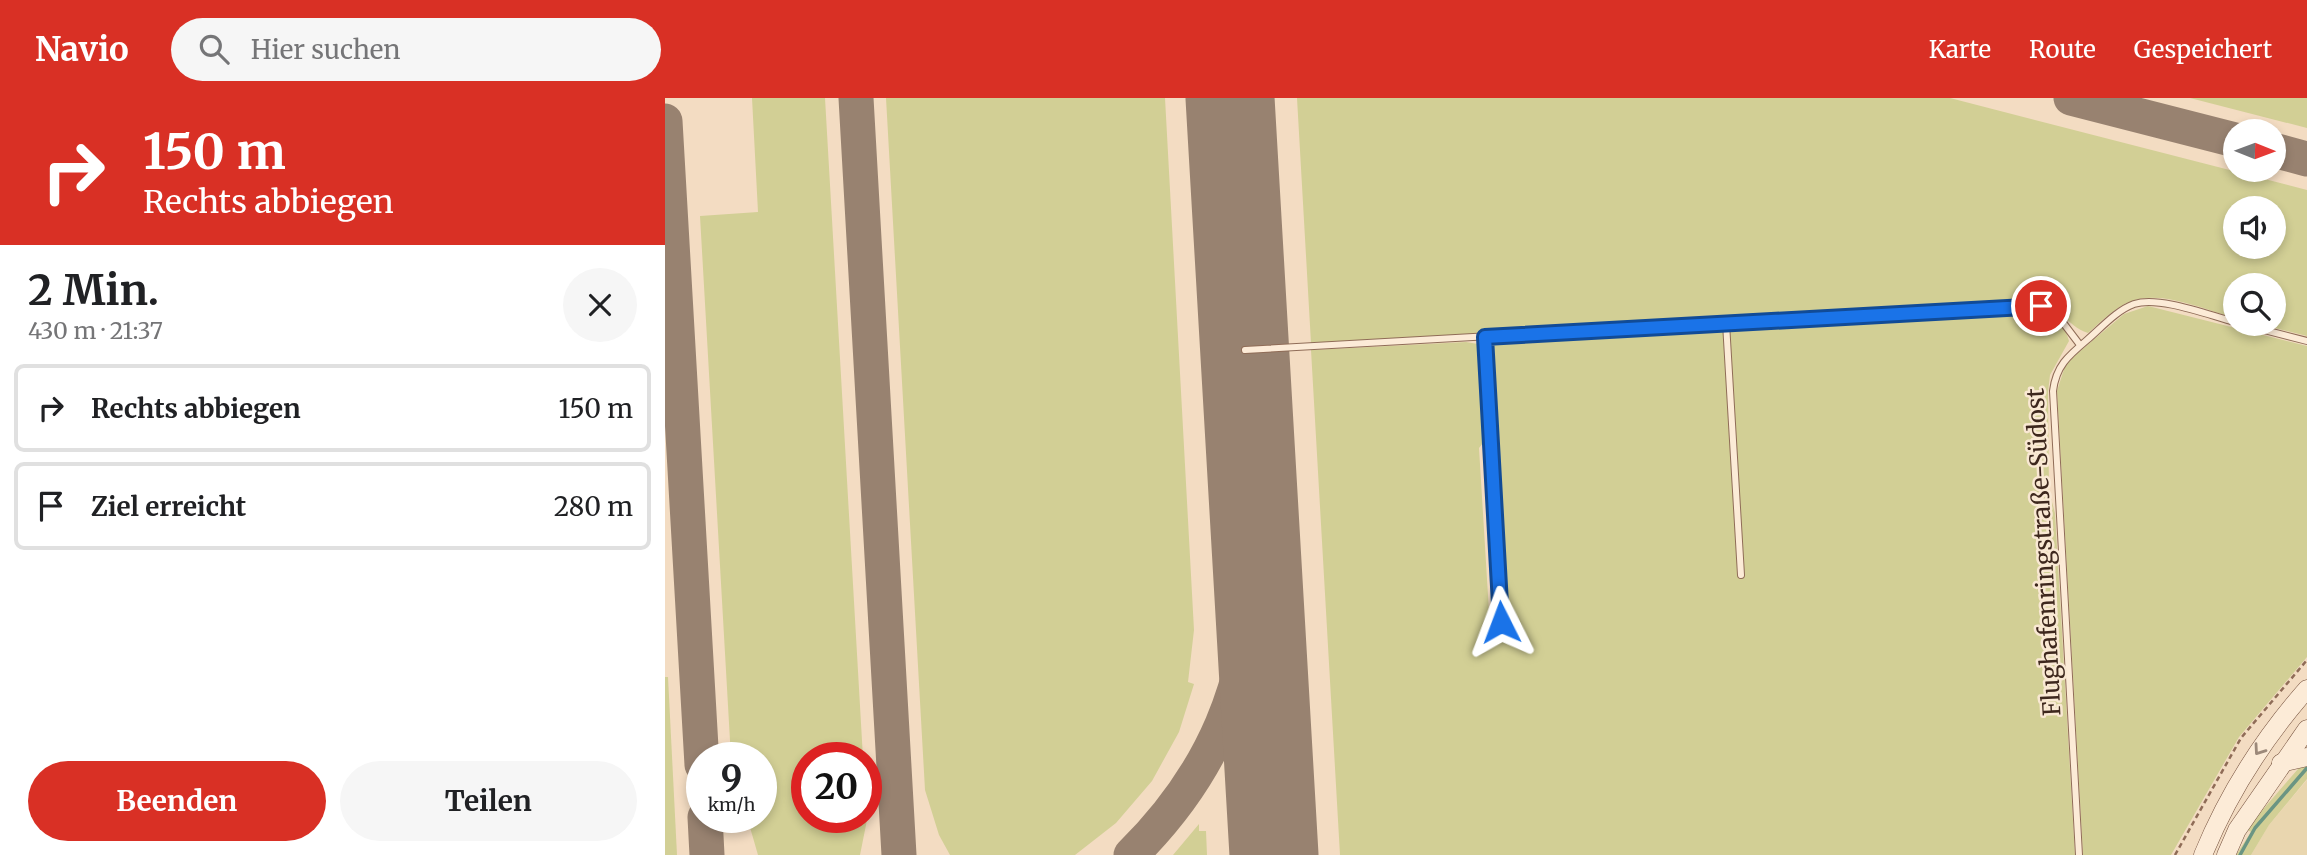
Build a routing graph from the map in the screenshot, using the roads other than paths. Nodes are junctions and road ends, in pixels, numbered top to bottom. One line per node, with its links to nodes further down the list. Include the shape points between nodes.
1 (2223, 319): 6 (lane, Flughafenringstraße-Südost, via 2148,302 2122,311)
2 (1726, 323): 4 (lane); 6 (lane, via 2041,306 2058,316); 8 (lane)
3 (2286, 336): 5 (lane)
4 (1485, 337): 7 (lane); 9 (lane)
5 (2307, 341)
6 (2080, 345): 14 (lane, Flughafenringstraße-Südost, via 2062,360 2053,391)
7 (1245, 350)
8 (1741, 575)
9 (1501, 622)
10 (2305, 696): 15 (main road, one-way to 15, via 2248,767)
11 (2307, 729): 13 (main road)
12 (2307, 757): 13 (main road)
13 (2281, 763): 16 (main road)
14 (2079, 855)
15 (2203, 855)
16 (2226, 855)

